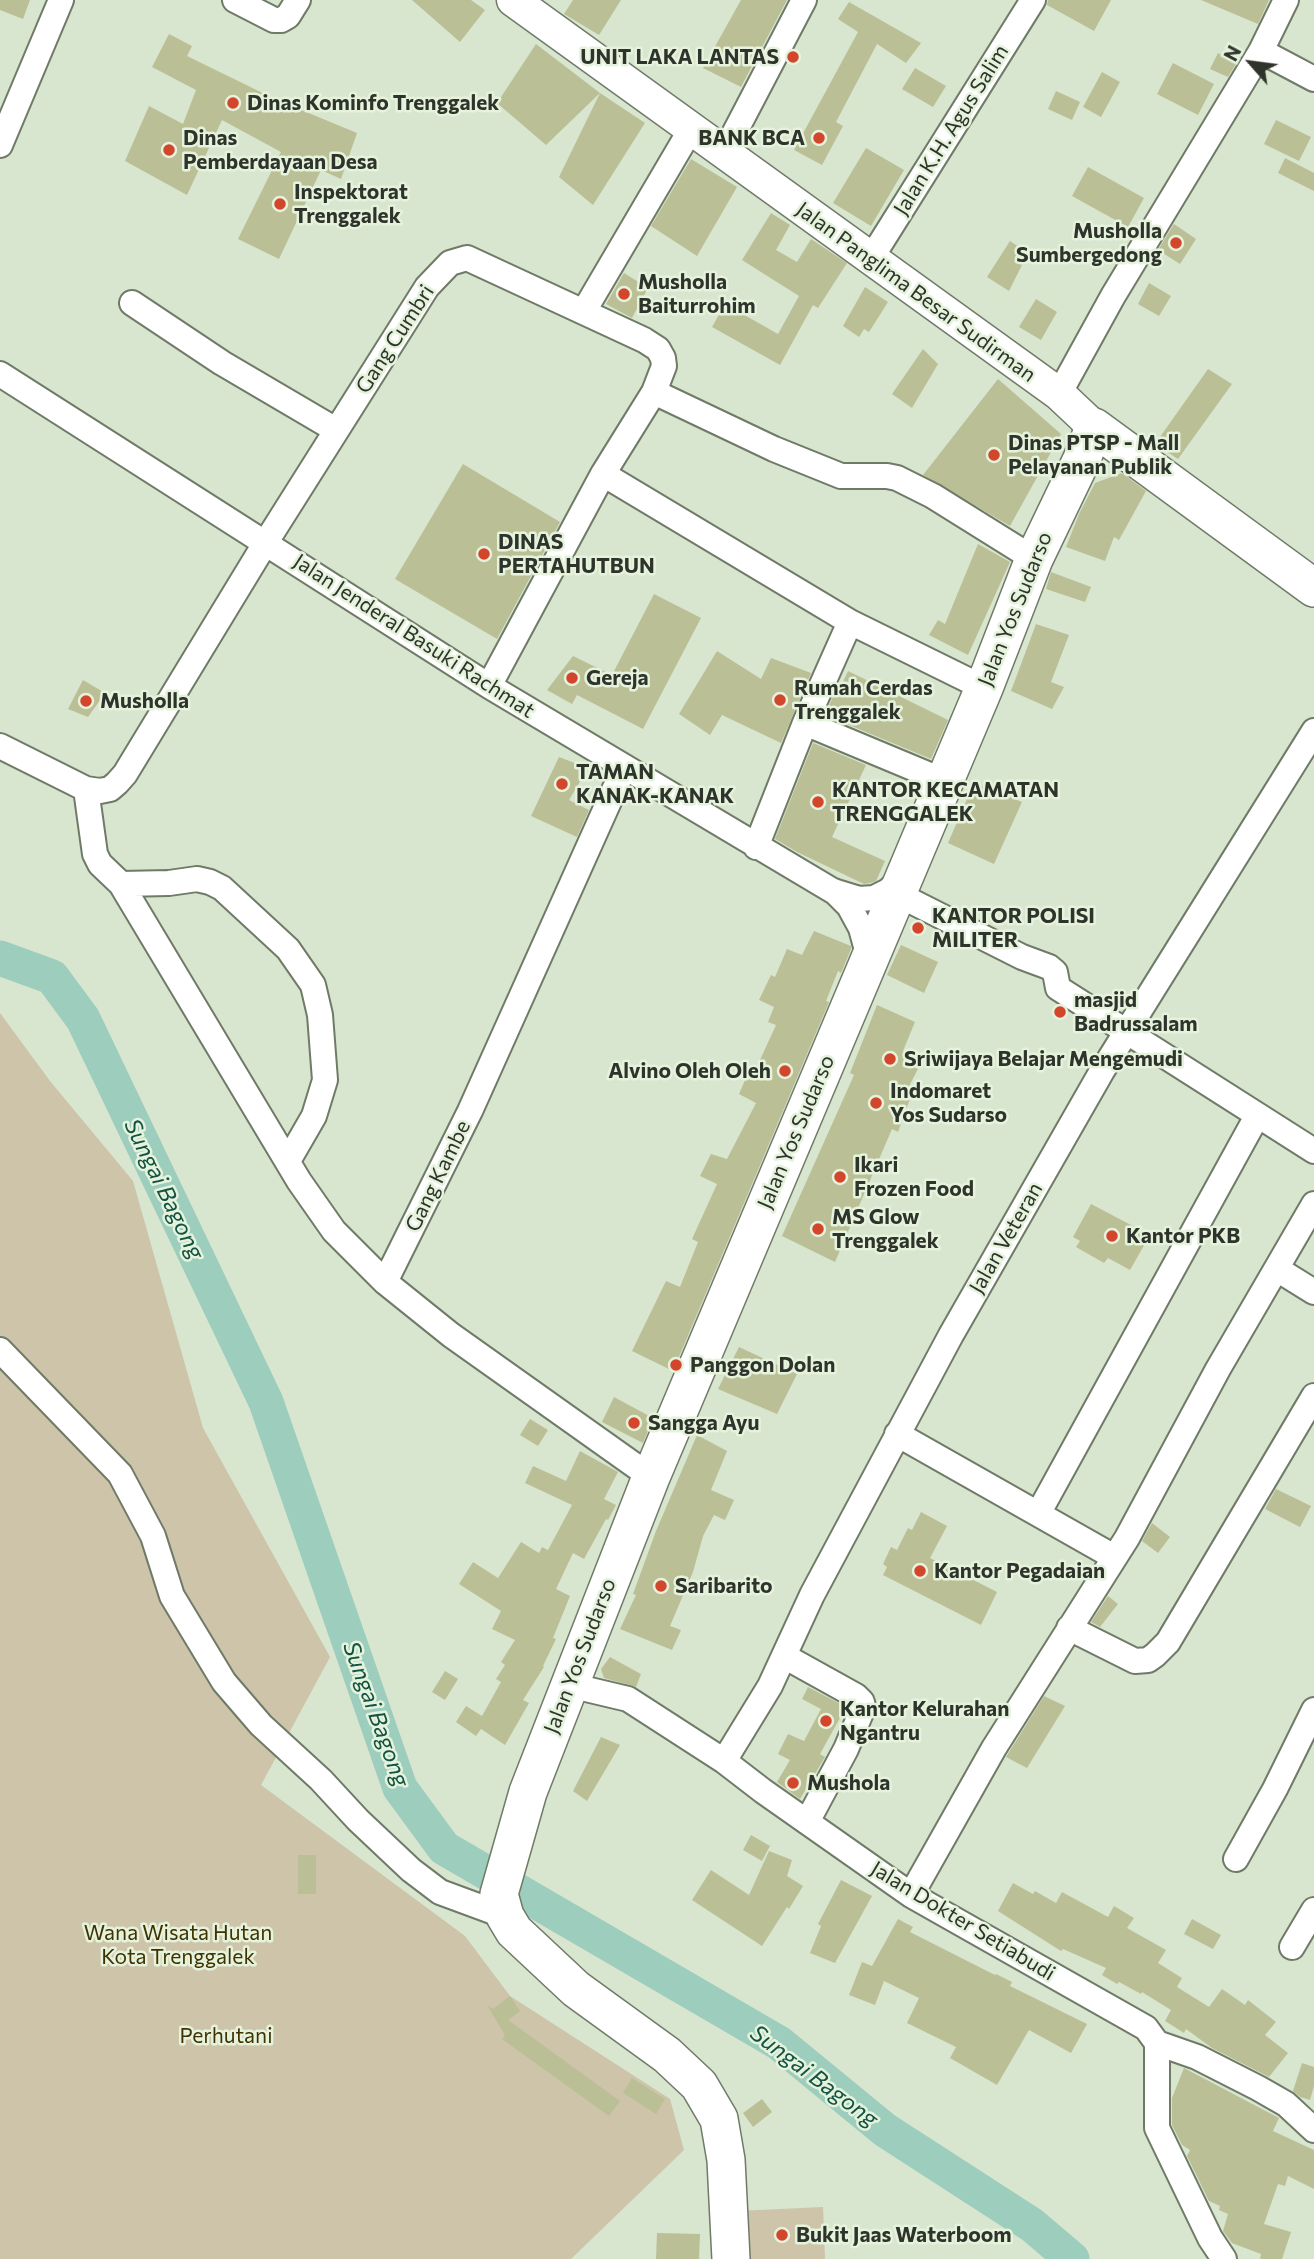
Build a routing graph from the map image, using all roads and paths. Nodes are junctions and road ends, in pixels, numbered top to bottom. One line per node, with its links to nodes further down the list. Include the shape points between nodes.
1 (61, 0): 11 (street)
2 (235, 0): 3 (street, via 274,20 288,16)
3 (298, 0)
4 (513, 0): 10 (main road, Jalan Panglima Besar Sudirman)
5 (804, 0): 12 (street)
6 (1033, 0): 13 (street, Jalan K.H. Agus Salim)
7 (1286, 0): 8 (street)
8 (1261, 51): 9 (street); 18 (street)
9 (1314, 79)
10 (691, 129): 12 (main road, Jalan Panglima Besar Sudirman); 15 (street)
11 (0, 145)
12 (724, 153): 13 (main road, Jalan Panglima Besar Sudirman)
13 (870, 260): 18 (main road, Jalan Panglima Besar Sudirman)
14 (132, 303): 20 (street, via 222,363)
15 (584, 311): 17 (street, Gang Cumbri, via 658,349 664,366); 20 (street, Gang Cumbri, via 474,260 457,259 427,287)
16 (0, 374): 24 (street, Jalan Jenderal Basuki Rachmat)
17 (654, 392): 22 (street, Gang Cumbri); 25 (street, via 841,476 897,478)
18 (1059, 394): 19 (main road, Jalan Panglima Besar Sudirman)
19 (1094, 427): 21 (highway, Jalan Panglima Besar Sudirman); 23 (highway, Jalan Yos Sudarso)
20 (337, 430): 24 (street, Gang Cumbri)
21 (1125, 448): 23 (highway, via 1110,447 1097,453); 26 (highway, Jalan Panglima Besar Sudirman)
22 (603, 474): 27 (street); 28 (street, Gang Cumbri)
23 (1072, 475): 25 (highway, Jalan Yos Sudarso)
24 (266, 542): 28 (street, Jalan Jenderal Basuki Rachmat); 35 (street, Gang Cumbri, via 125,774 110,789)
25 (1034, 559): 29 (highway, Jalan Yos Sudarso)
26 (1314, 588)
27 (850, 622): 29 (street); 30 (street)
28 (489, 686): 33 (street, Jalan Jenderal Basuki Rachmat)
29 (984, 688): 34 (highway, Jalan Yos Sudarso)
30 (805, 723): 34 (street); 36 (street)
31 (1314, 731): 41 (street, Jalan Veteran)
32 (0, 746): 35 (street)
33 (624, 768): 36 (street, Jalan Jenderal Basuki Rachmat); 47 (street, Gang Kambe, via 470,1111)
34 (944, 781): 37 (highway, Jalan Yos Sudarso)
35 (86, 789): 38 (street, via 96,854)
36 (756, 846): 39 (street, Jalan Jenderal Basuki Rachmat)
37 (902, 883): 39 (street, via 874,898 859,899); 40 (highway, Jalan Yos Sudarso); 41 (street, via 1022,957 1049,967 1055,972 1058,988)
38 (121, 884): 44 (street); 44 (street, via 210,881 288,949 313,985 325,1080 314,1116)
39 (833, 891): 40 (street, via 849,906 861,928 867,950)
40 (864, 972): 52 (highway, Jalan Yos Sudarso)
41 (1127, 1032): 42 (street); 51 (street, Jalan Veteran)
42 (1257, 1116): 43 (street); 53 (street)
43 (1312, 1146)
44 (288, 1161): 47 (street, via 334,1231)
45 (1314, 1204): 46 (street)
46 (1277, 1269): 48 (street); 54 (street)
47 (385, 1282): 52 (street, via 451,1335)
48 (1314, 1292)
49 (0, 1350): 63 (street, via 120,1474 153,1536 172,1596 224,1682 261,1726 411,1870 440,1892)
50 (1314, 1396): 55 (street, via 1168,1642 1155,1655 1135,1661)
51 (897, 1434): 53 (street); 56 (street, Jalan Veteran)
52 (650, 1476): 57 (highway, Jalan Yos Sudarso)
53 (1038, 1514): 54 (street)
54 (1114, 1557): 55 (street)
55 (1069, 1628): 62 (street)
56 (784, 1656): 59 (street, Jalan Veteran); 60 (street, via 856,1696 863,1708)
57 (569, 1685): 59 (street, Jalan Dokter Setiabudi, via 628,1699); 63 (highway, Jalan Yos Sudarso, via 528,1792)
58 (1314, 1710): 61 (street)
59 (724, 1761): 60 (street, Jalan Dokter Setiabudi)
60 (807, 1822): 62 (street, Jalan Dokter Setiabudi)
61 (1236, 1859)
62 (911, 1895): 66 (street, Jalan Dokter Setiabudi, via 1146,2028)
63 (502, 1905): 68 (highway, via 514,1931 576,1989 667,2054 699,2085 719,2119)
64 (1314, 1910): 65 (street)
65 (1292, 1947)
66 (1157, 2043): 67 (street, via 1246,2081 1286,2104); 69 (street, via 1157,2128)
67 (1314, 2130)
68 (731, 2259)
69 (1224, 2259)

